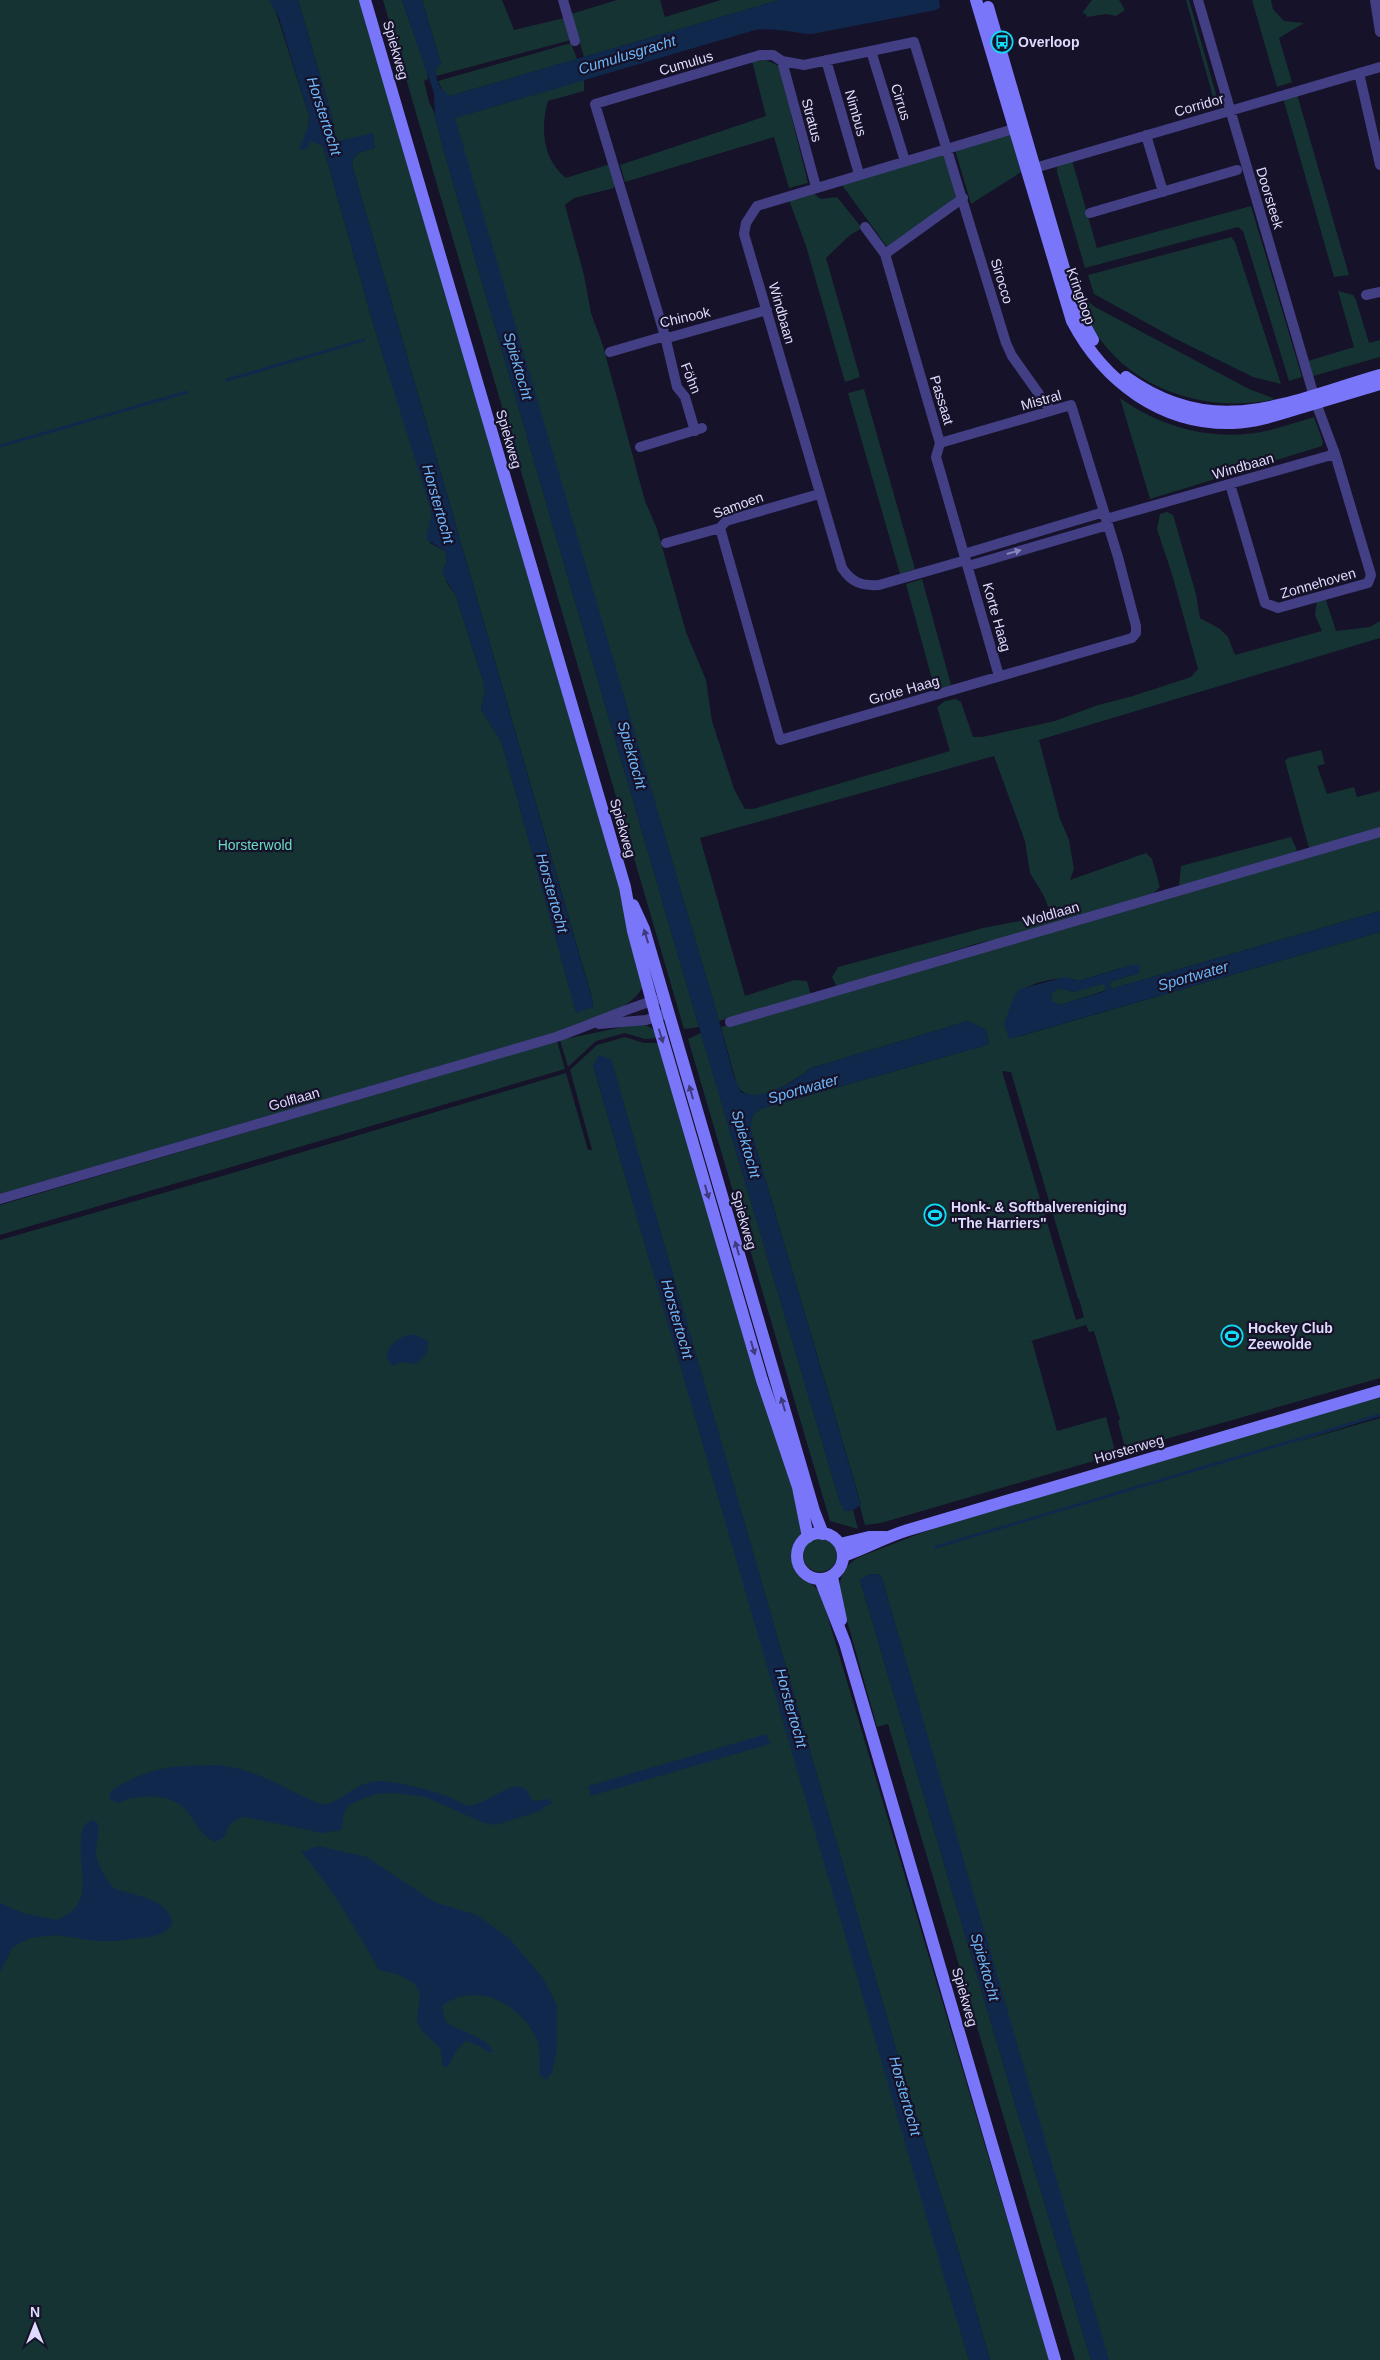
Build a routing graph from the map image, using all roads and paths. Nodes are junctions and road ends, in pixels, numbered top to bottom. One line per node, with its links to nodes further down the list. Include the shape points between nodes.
1 (365, 0): 49 (main road, Spiekweg, via 625,887 632,931)
2 (563, 0): 8 (street)
3 (976, 0): 15 (main road, Kringloop)
4 (985, 0): 15 (main road, Kringloop)
5 (1198, 0): 14 (street, Doorsteek)
6 (1374, 0): 7 (street)
7 (1380, 32)
8 (575, 41)
9 (871, 51): 10 (street, Cumulus); 17 (street, Cumulus, via 914,42); 18 (street, Cirrus)
10 (826, 60): 11 (street, Cumulus, via 804,64); 22 (street, Nimbus)
11 (782, 62): 23 (street, Stratus); 32 (street, Cumulus, via 773,55 760,55 595,104)
12 (1380, 67): 13 (street, Corridor)
13 (1359, 73): 14 (street, Corridor); 19 (street)
14 (1230, 110): 16 (street, Corridor); 36 (street, Doorsteek)
15 (1019, 127): 17 (street, Windbaan); 20 (main road, Kringloop)
16 (1146, 135): 20 (street, Corridor); 24 (street)
17 (947, 148): 18 (street, Windbaan); 25 (street, Sirocco)
18 (905, 161): 22 (street, Windbaan)
19 (1380, 165)
20 (1031, 169): 36 (main road, Kringloop, via 1072,321 1096,360 1113,378 1167,412 1201,421 1233,423 1263,419)
21 (1237, 170): 24 (street)
22 (859, 174): 23 (street, Windbaan)
23 (816, 186): 31 (street, Windbaan, via 757,206 746,222 744,234)
24 (1162, 192): 26 (street)
25 (963, 198): 28 (street); 37 (street, Sirocco, via 1006,343)
26 (1090, 213)
27 (865, 227): 28 (street, Passaat)
28 (885, 254): 38 (street, Passaat)
29 (1380, 292): 30 (street)
30 (1366, 295)
31 (767, 310): 32 (street, Chinook); 42 (street, Windbaan)
32 (665, 336): 33 (street, Chinook); 39 (street, Föhn, via 677,387 698,429)
33 (610, 352)
34 (1380, 375): 36 (main road, Kringloop)
35 (1380, 384): 36 (main road, Kringloop)
36 (1315, 399): 40 (street)
37 (1051, 411): 38 (street, Mistral); 43 (street, Mistral, via 1071,405)
38 (940, 443): 46 (street, Passaat, via 936,457)
39 (640, 447)
40 (1335, 454): 41 (street, Windbaan); 41 (street, Zonnehoven, via 1371,576 1368,583 1278,608 1265,603)
41 (1230, 484): 43 (street, Windbaan)
42 (819, 494): 44 (street, Samoen, via 726,521); 46 (street, Windbaan, via 842,568 856,583 879,585)
43 (1106, 519): 46 (street, Windbaan); 47 (street, Grote Haag, via 1136,633 1132,638)
44 (720, 528): 45 (street, Samoen); 47 (street, Grote Haag, via 780,740)
45 (666, 543)
46 (966, 560): 47 (street, Korte Haag)
47 (999, 676)
48 (1380, 832): 51 (street, Woldlaan)
49 (657, 1000): 50 (main road, Spiekweg); 52 (street, Golflaan, via 622,1011)
50 (662, 1015): 52 (street, Golflaan, via 622,1023); 55 (main road, Spiekweg, one-way to 50); 56 (main road, Spiekweg, one-way to 56, via 762,1380 798,1486)
51 (730, 1022)
52 (596, 1024): 53 (street, Golflaan)
53 (0, 1199)
54 (1380, 1391): 57 (main road, Horsterweg, via 886,1537 871,1546)
55 (823, 1534): 56 (main road); 57 (main road, via 830,1535)
56 (808, 1537): 58 (main road, via 801,1544 798,1563 810,1577)
57 (842, 1550): 58 (main road, via 842,1564)
58 (826, 1578): 59 (main road, Spiekweg)
59 (1055, 2360)

